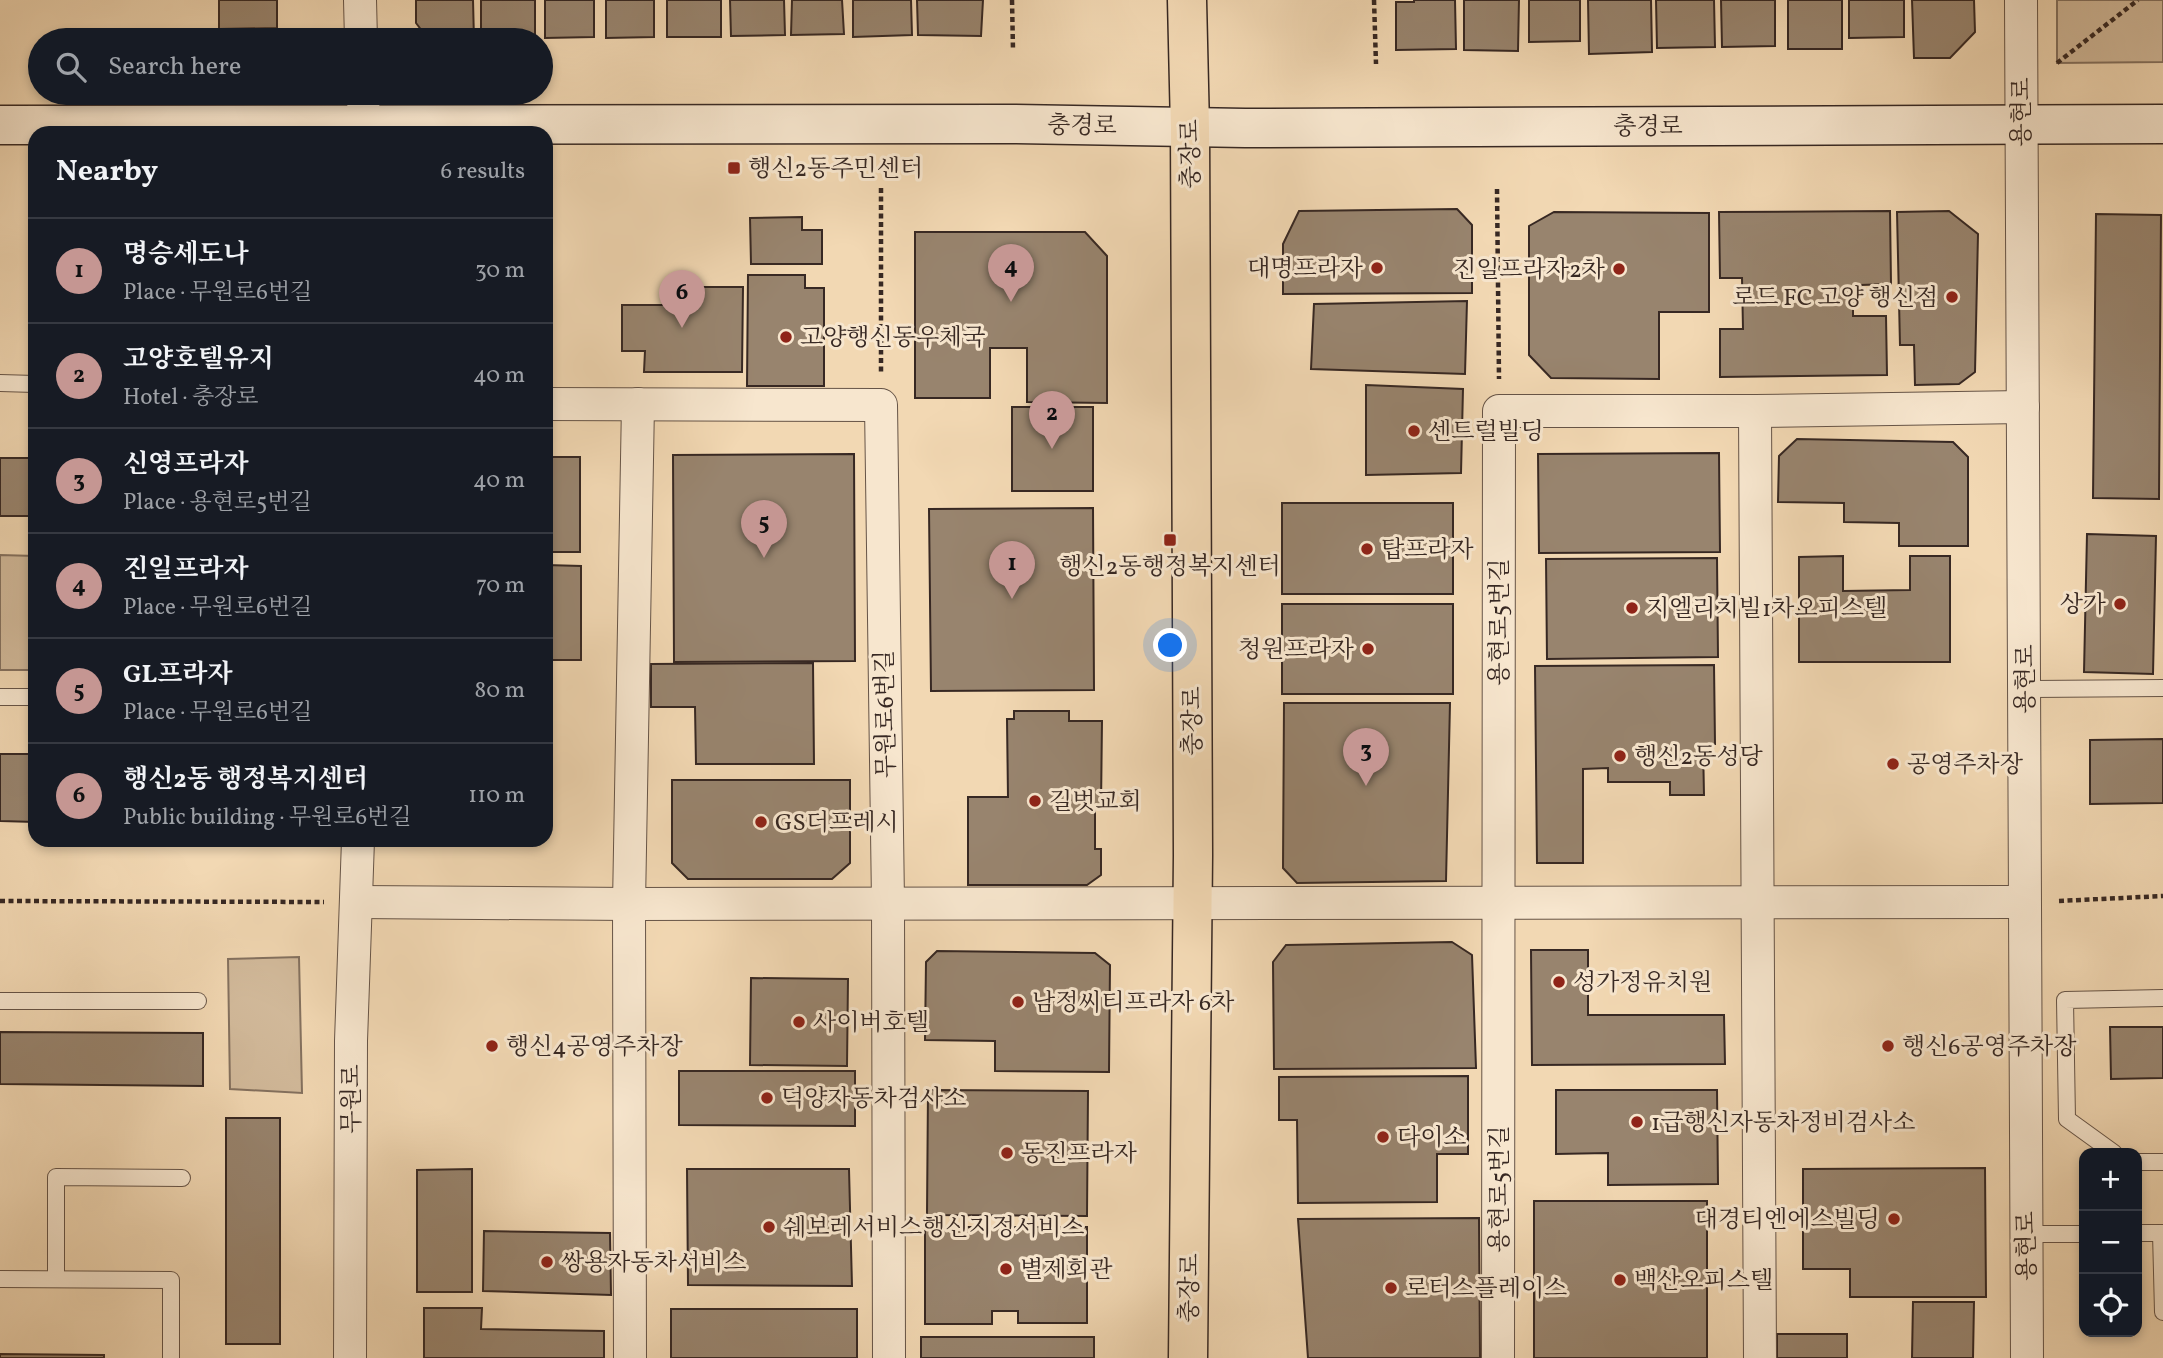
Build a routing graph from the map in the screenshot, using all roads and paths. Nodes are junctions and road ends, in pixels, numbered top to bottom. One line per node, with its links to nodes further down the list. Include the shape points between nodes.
1 (360, 0): 7 (street)
2 (1012, 0): 8 (path)
3 (1187, 0): 15 (main road, 충장로)
4 (1374, 0): 9 (path)
5 (2021, 0): 14 (street, 용현로)
6 (2138, 0): 10 (path)
7 (361, 28)
8 (1013, 51)
9 (1376, 64)
10 (2051, 70)
11 (364, 117): 13 (main road, 충경로); 15 (main road, 충경로)
12 (2163, 124): 14 (main road, 충경로)
13 (0, 125)
14 (2022, 125): 15 (main road, 충경로); 23 (street, 용현로)
15 (1190, 128): 35 (main road, 충장로)
16 (880, 188): 22 (path)
17 (1497, 189): 24 (path)
18 (0, 383): 19 (lane)
19 (28, 384)
20 (553, 404): 21 (street)
21 (638, 404): 22 (street); 39 (street)
22 (880, 405): 34 (street, 무원로6번길)
23 (2023, 407): 25 (street); 27 (street, 용현로)
24 (1499, 411): 25 (street); 36 (street, 용현로5번길)
25 (1755, 411): 37 (street)
26 (2163, 688): 27 (lane)
27 (2025, 689): 38 (street, 용현로)
28 (0, 697): 29 (lane)
29 (28, 697)
30 (356, 847): 33 (street, 무원로)
31 (2163, 897): 38 (path)
32 (0, 901): 33 (path)
33 (344, 902): 39 (street); 55 (street, 무원로, via 351,1041)
34 (888, 902): 35 (street); 39 (street); 57 (street, 무원로6번길)
35 (1193, 902): 36 (street); 58 (main road, 충장로)
36 (1500, 902): 37 (street); 59 (street, 용현로5번길)
37 (1757, 902): 38 (street); 60 (street)
38 (2035, 902): 49 (street, 용현로)
39 (629, 904): 56 (street)
40 (2163, 998): 43 (lane, via 2065,1000 2067,1119)
41 (0, 1001): 42 (lane)
42 (198, 1001)
43 (2107, 1148)
44 (2142, 1162): 45 (lane)
45 (2163, 1162)
46 (182, 1178): 52 (lane, via 56,1177)
47 (2142, 1233): 48 (lane)
48 (2162, 1233): 53 (lane)
49 (2025, 1234): 50 (lane); 61 (street, 용현로)
50 (2079, 1234)
51 (0, 1279): 52 (lane)
52 (56, 1279): 54 (lane, via 171,1280)
53 (2163, 1312)
54 (171, 1358)
55 (350, 1358)
56 (631, 1358)
57 (889, 1358)
58 (1188, 1358)
59 (1498, 1358)
60 (1760, 1358)
61 (2026, 1358)

